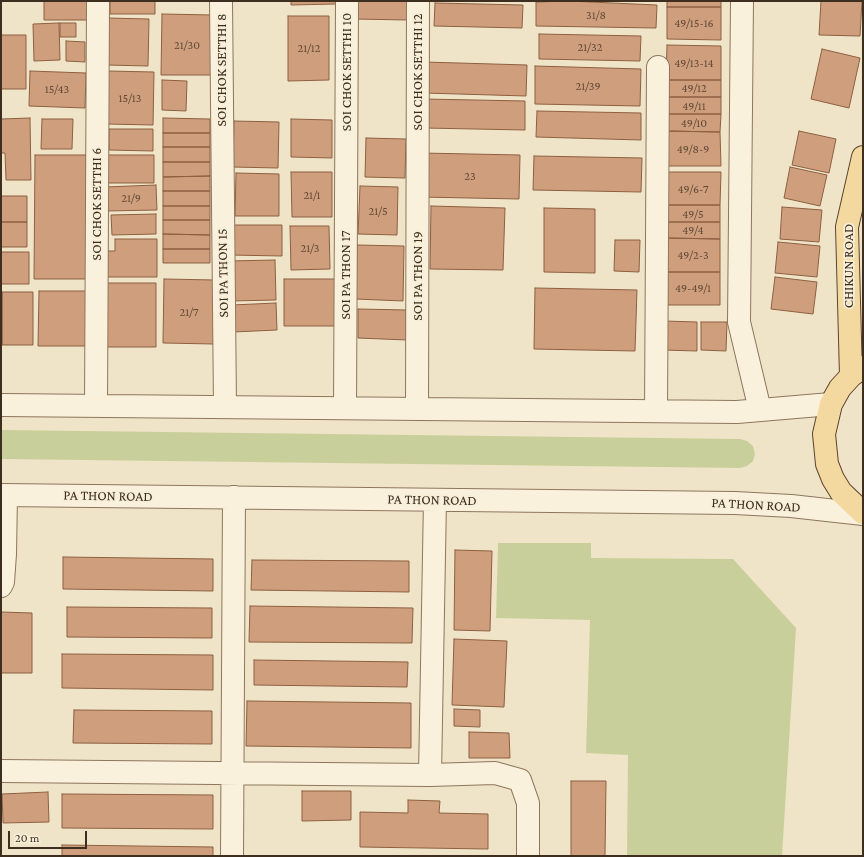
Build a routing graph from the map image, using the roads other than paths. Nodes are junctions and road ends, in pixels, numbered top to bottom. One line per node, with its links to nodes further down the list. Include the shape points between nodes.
1 (98, 1): 14 (street, SOI CHOK SETTHI 6)
2 (221, 1): 7 (street, SOI CHOK SETTHI 8)
3 (347, 1): 8 (street, SOI CHOK SETTHI 10)
4 (418, 1): 9 (street, SOI CHOK SETTHI 12)
5 (742, 1): 18 (street, via 739,322)
6 (658, 67): 19 (street)
7 (222, 138): 15 (street, SOI PA THON 15)
8 (346, 142): 16 (street, SOI PA THON 17)
9 (418, 143): 17 (street, SOI PA THON 19)
10 (863, 158): 11 (main road, CHIKUN ROAD, via 847,227)
11 (857, 371): 12 (main road, via 840,388)
12 (831, 404): 18 (street); 23 (main road, via 824,434 827,464 841,492)
13 (1, 405): 14 (street)
14 (96, 406): 15 (street)
15 (225, 407): 16 (street)
16 (345, 408): 17 (street)
17 (417, 409): 19 (street)
18 (760, 410): 19 (street)
19 (656, 411)
20 (3, 495): 21 (street, PA THON ROAD); 24 (street, via 5,554)
21 (234, 498): 22 (street, PA THON ROAD); 26 (street)
22 (435, 500): 23 (street, PA THON ROAD, via 736,503); 27 (street)
23 (863, 514)
24 (1, 586)
25 (1, 771): 26 (street)
26 (233, 773): 27 (street); 28 (street)
27 (430, 775): 29 (street, via 495,773 520,780 528,803)
28 (232, 856)
29 (528, 856)

